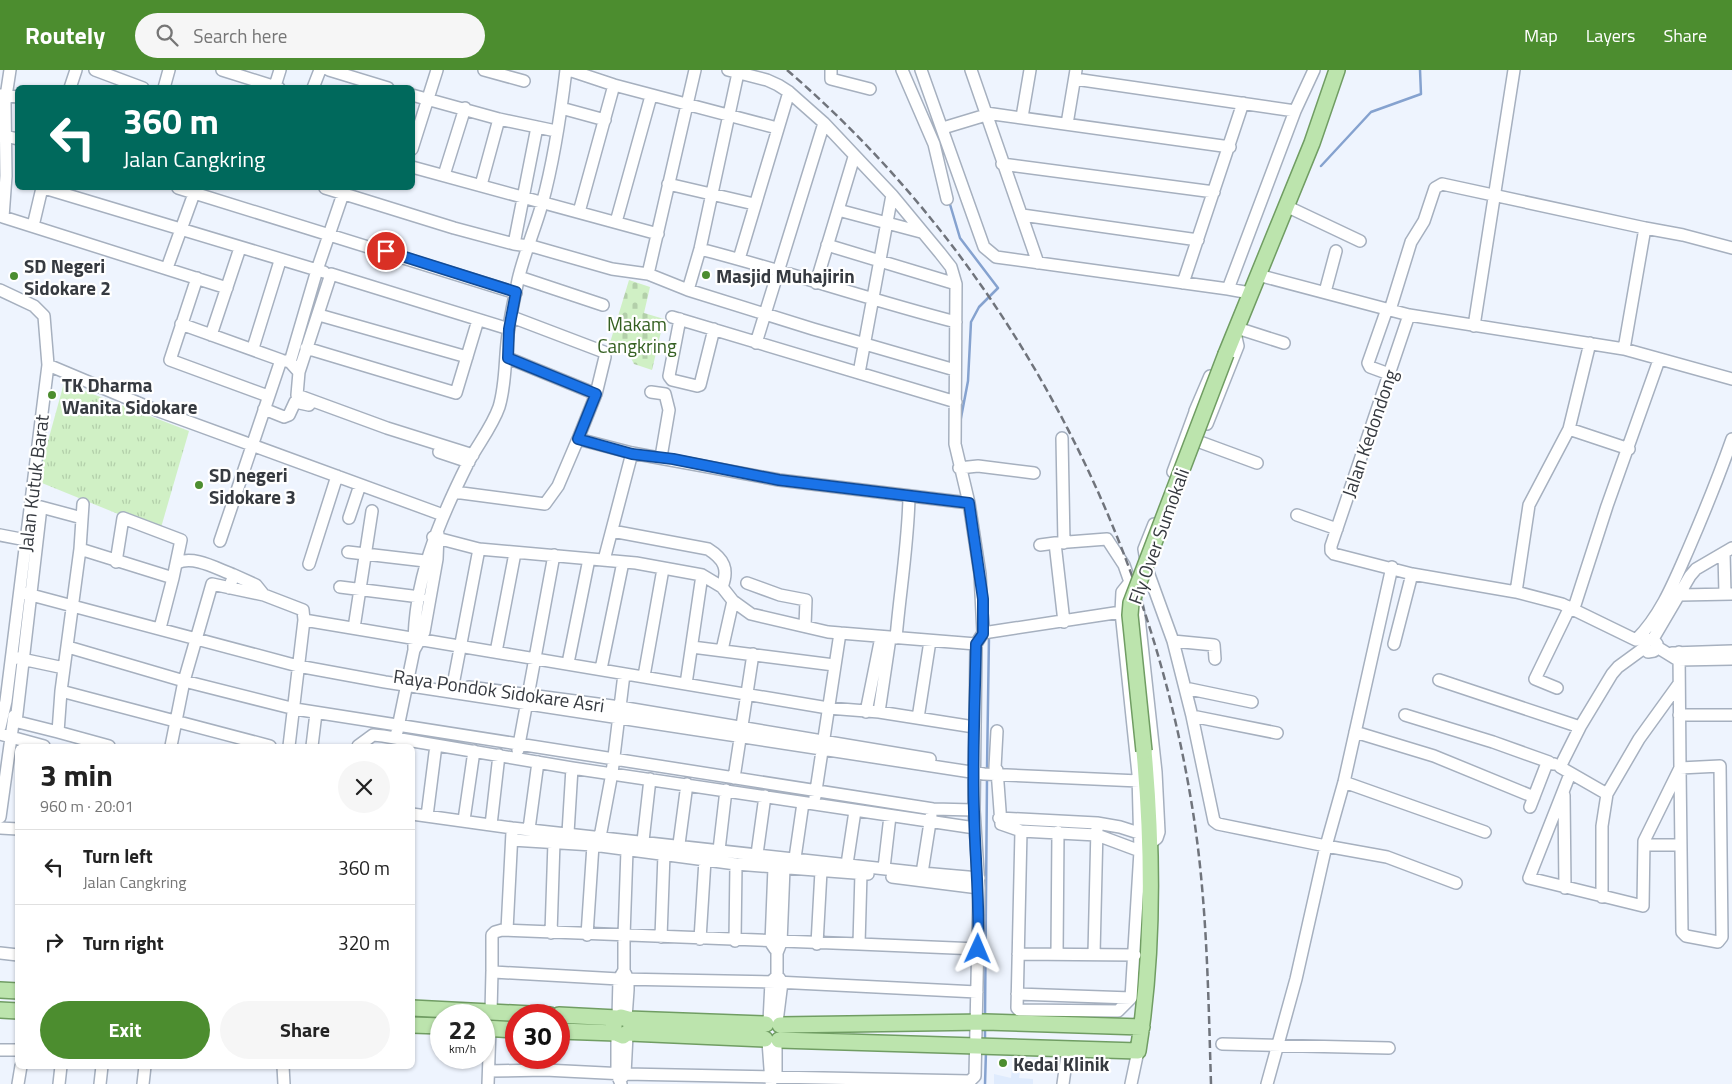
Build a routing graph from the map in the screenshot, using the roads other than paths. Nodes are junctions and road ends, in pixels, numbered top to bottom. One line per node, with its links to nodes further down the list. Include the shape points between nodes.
1 (10, 70): 39 (street)
2 (76, 70): 26 (street)
3 (95, 70): 27 (street)
4 (169, 70): 28 (street)
5 (222, 70): 29 (street)
6 (280, 70): 30 (street)
7 (320, 70): 31 (street)
8 (329, 70): 25 (street)
9 (436, 70): 40 (street)
10 (484, 70): 24 (street)
11 (568, 70): 33 (street); 44 (street)
12 (695, 70): 41 (street)
13 (831, 70): 35 (street, via 831,79)
14 (902, 70): 79 (street, via 934,144)
15 (921, 70): 55 (street)
16 (971, 70): 34 (street)
17 (980, 70): 34 (street)
18 (1030, 70): 48 (street)
19 (1314, 70): 45 (street)
20 (1338, 70): 82 (main road, Fly Over Sumokali)
21 (1514, 70): 77 (street)
22 (733, 72): 36 (street, via 767,80); 46 (street)
23 (1075, 74): 42 (street); 52 (street)
24 (524, 81)
25 (354, 82): 32 (street)
26 (71, 85)
27 (136, 85)
28 (165, 85)
29 (271, 85)
30 (277, 85)
31 (314, 85)
32 (371, 85)
33 (614, 86): 38 (street); 50 (street)
34 (978, 86): 47 (street)
35 (870, 89)
36 (789, 92): 51 (street); 54 (street)
37 (415, 96): 40 (street)
38 (651, 96): 41 (street); 86 (street)
39 (6, 99): 57 (street)
40 (428, 99): 43 (street); 59 (street)
41 (687, 104): 46 (street); 67 (street)
42 (1243, 104): 45 (street); 60 (street)
43 (465, 108): 49 (street); 64 (street)
44 (561, 108): 50 (street); 56 (street)
45 (1295, 111): 119 (street)
46 (729, 114): 54 (street); 75 (street)
47 (986, 114): 48 (street); 55 (street); 62 (street)
48 (1022, 117): 52 (street)
49 (499, 119): 53 (street); 68 (street)
50 (605, 120): 84 (street)
51 (824, 123): 61 (street); 109 (street)
52 (1067, 124): 60 (street)
53 (536, 127): 56 (street); 78 (street)
54 (777, 128): 81 (street)
55 (943, 128): 106 (street, via 984,247 996,257)
56 (556, 130): 80 (street)
57 (5, 136): 58 (street); 65 (street)
58 (15, 138)
59 (415, 140)
60 (1230, 147): 74 (street)
61 (854, 157): 76 (street); 83 (street)
62 (1002, 164): 74 (street); 85 (street)
63 (415, 168): 64 (street)
64 (444, 175): 68 (street)
65 (6, 176): 66 (street); 88 (street, via 3,218)
66 (15, 178)
67 (668, 184): 75 (street); 93 (street)
68 (480, 185): 78 (street)
69 (42, 190): 88 (street)
70 (50, 190): 90 (street)
71 (195, 190): 90 (street); 92 (street)
72 (344, 190): 73 (street); 92 (street)
73 (357, 192): 95 (street)
74 (1214, 192): 94 (street)
75 (710, 193): 81 (street); 101 (street)
76 (892, 196): 87 (street); 91 (street)
77 (1495, 196): 89 (street); 127 (street, via 1442,184 1436,186 1424,221 1411,242); 135 (street)
78 (524, 198): 80 (street); 95 (street)
79 (947, 199)
80 (542, 202): 84 (street); 97 (street)
81 (754, 204): 103 (street)
82 (1286, 206): 96 (street); 112 (main road, Fly Over Sumokali)
83 (838, 210): 87 (street); 98 (street)
84 (579, 212): 86 (street)
85 (1022, 215): 94 (street); 106 (street)
86 (616, 222): 93 (street)
87 (888, 224): 91 (street); 104 (street)
88 (33, 226): 107 (street)
89 (1645, 228): 100 (street, via 1683,234); 146 (street)
90 (181, 229): 99 (street); 107 (street)
91 (921, 232): 117 (street, via 951,268)
92 (331, 234): 108 (street); 122 (street)
93 (658, 234): 111 (street)
94 (1198, 240): 116 (street)
95 (514, 241): 97 (street)
96 (1360, 241)
97 (529, 243): 111 (street, via 576,255 612,269); 113 (street)
98 (827, 245): 104 (street); 115 (street)
99 (240, 248): 105 (street); 118 (street)
100 (1732, 248)
101 (700, 249): 103 (street); 121 (street)
102 (1336, 251): 123 (street)
103 (739, 259): 109 (street)
104 (881, 260): 117 (street); 125 (street)
105 (280, 261): 108 (street); 144 (street)
106 (1038, 263): 116 (street)
107 (167, 268): 114 (street)
108 (317, 270): 110 (street); 150 (street)
109 (779, 270): 115 (street); 128 (street)
110 (331, 274): 129 (street); 132 (street)
111 (648, 274): 121 (street)
112 (1258, 274): 123 (street); 124 (main road, Fly Over Sumokali)
113 (519, 277): 122 (street); 126 (street)
114 (197, 278): 118 (street); 134 (street)
115 (816, 283): 125 (street)
116 (1184, 283): 119 (street)
117 (956, 284): 133 (street)
118 (227, 288): 139 (street)
119 (1228, 289): 124 (street)
120 (0, 290): 151 (street, Jalan Kutuk Barat, via 34,306 44,316)
121 (688, 290): 128 (street)
122 (516, 292): 131 (street)
123 (1325, 292): 127 (street)
124 (1250, 293): 138 (main road, Fly Over Sumokali)
125 (872, 300): 133 (street); 143 (street)
126 (603, 305)
127 (1388, 309): 130 (street); 155 (street, via 1368,363 1370,367)
128 (767, 314): 140 (street); 143 (street)
129 (319, 315): 145 (street); 147 (street)
130 (1409, 315): 135 (street); 155 (street, Jalan Kedondong)
131 (512, 317): 136 (street); 158 (street, via 602,350 605,357)
132 (478, 320): 136 (street); 147 (street)
133 (956, 322): 152 (street)
134 (181, 324): 139 (street); 159 (street, via 169,358 171,362)
135 (1474, 326): 142 (street)
136 (509, 329): 148 (street)
137 (714, 330): 137 (street, via 676,318 669,376 672,380 699,386); 140 (street)
138 (1236, 331): 141 (street); 163 (street, via 1220,352); 164 (street, via 1238,346); 366 (main road, Fly Over Sumokali, bridge, via 1131,603)
139 (211, 335): 144 (street)
140 (756, 343): 154 (street)
141 (1284, 343)
142 (1590, 343): 146 (street); 165 (street)
143 (863, 345): 152 (street); 154 (street)
144 (252, 348): 150 (street)
145 (306, 348): 147 (street, via 454,394); 153 (street)
146 (1624, 349): 149 (street)
147 (467, 357)
148 (508, 358): 158 (street); 173 (street, via 495,418)
149 (1660, 360): 156 (street); 171 (street)
150 (286, 361): 153 (street); 159 (street)
151 (48, 365): 170 (street, via 148,407); 184 (street, Jalan Kutuk Barat)
152 (955, 370): 161 (street)
153 (299, 372): 160 (street)
154 (858, 373): 161 (street)
155 (1389, 374): 190 (street, Jalan Kedondong)
156 (1732, 379)
157 (651, 392): 174 (street, via 665,394 669,410)
158 (596, 394): 168 (street)
159 (268, 396): 162 (street)
160 (296, 399): 162 (street, via 287,417); 173 (street)
161 (956, 402): 176 (street, via 955,444)
162 (264, 409): 170 (street)
163 (1195, 411): 164 (street, via 1207,414); 215 (street, via 1146,542)
164 (1208, 420): 169 (street)
165 (1569, 429): 171 (street); 228 (street, via 1529,503)
166 (1062, 438): 196 (street)
167 (1732, 438): 249 (street, via 1714,491)
168 (578, 439): 172 (street); 180 (street, via 558,486 545,504)
169 (1200, 442): 175 (street); 215 (street)
170 (253, 445): 178 (street); 195 (street)
171 (1629, 449): 235 (street)
172 (632, 454): 174 (street); 191 (street)
173 (471, 458): 180 (street)
174 (661, 458): 181 (street, via 779,480)
175 (1257, 463)
176 (964, 467): 177 (street); 182 (street)
177 (1034, 473)
178 (336, 476): 179 (street); 211 (street)
179 (360, 485): 187 (street); 189 (street)
180 (454, 492): 187 (street)
181 (909, 497): 182 (street); 245 (street, via 908,538)
182 (969, 503): 243 (street)
183 (83, 504): 188 (street)
184 (35, 508): 188 (street); 194 (street, Jalan Kutuk Barat); 226 (street)
185 (372, 510): 203 (street)
186 (1298, 514): 190 (street)
187 (443, 515): 192 (street)
188 (82, 518): 198 (street)
189 (348, 518)
190 (1337, 529): 212 (street, Jalan Kedondong, via 1331,551)
191 (612, 531): 206 (street); 224 (street, via 708,549 726,567)
192 (437, 535): 199 (street); 207 (street); 246 (street, via 424,632)
193 (0, 536): 194 (street)
194 (26, 540): 226 (street, Jalan Kutuk Barat)
195 (220, 541)
196 (1060, 543): 197 (street); 221 (street, via 1107,539 1124,565); 238 (street)
197 (1040, 545)
198 (80, 549): 208 (street); 233 (street)
199 (479, 549): 202 (street); 252 (street)
200 (1728, 550): 229 (street, via 1696,569); 230 (street)
201 (348, 552): 203 (street)
202 (515, 553): 204 (street); 256 (street)
203 (364, 554): 207 (street); 227 (street)
204 (554, 555): 205 (street); 261 (street)
205 (589, 559): 206 (street); 265 (street)
206 (604, 560): 209 (street)
207 (425, 561): 232 (street)
208 (116, 562): 210 (street, via 123,518 180,540); 219 (street)
209 (623, 562): 214 (street); 268 (street)
210 (177, 563): 213 (street, via 188,559); 219 (street)
211 (309, 564)
212 (1392, 567): 217 (street); 304 (street)
213 (216, 568): 216 (street); 222 (street)
214 (662, 569): 218 (street); 271 (street)
215 (1148, 572): 248 (street)
216 (234, 574): 225 (street); 231 (street, via 256,584)
217 (1412, 574): 228 (street); 251 (street)
218 (702, 575): 224 (street); 254 (street)
219 (174, 578): 239 (street)
220 (747, 582): 240 (street, via 780,595 806,600)
221 (1130, 582): 236 (street, via 1122,592); 366 (street, via 1138,608 1156,772 1159,832 1157,838)
222 (212, 584): 225 (street); 244 (street)
223 (340, 587): 227 (street)
224 (722, 587): 234 (street)
225 (229, 588): 231 (street)
226 (26, 589): 233 (street, Raya Pondok Sidokare Asri); 260 (street, Jalan Kutuk Barat); 263 (street)
227 (360, 590): 232 (street); 241 (street)
228 (1516, 592): 235 (street)
229 (1680, 594): 230 (street); 249 (street)
230 (1728, 594)
231 (264, 595): 237 (street, via 301,607)
232 (420, 597): 246 (street)
233 (72, 601): 239 (street, Raya Pondok Sidokare Asri); 253 (street)
234 (733, 601): 240 (street, via 751,614); 255 (street)
235 (1572, 607): 249 (street, via 1633,640); 279 (street, via 1535,679)
236 (1121, 612): 238 (street); 333 (street)
237 (304, 620): 241 (street); 264 (street)
238 (1064, 622): 243 (street)
239 (161, 624): 244 (street, Raya Pondok Sidokare Asri)
240 (805, 626): 242 (street)
241 (354, 628): 246 (street)
242 (840, 633): 245 (street); 266 (street)
243 (989, 633): 250 (street)
244 (196, 635): 264 (street, Raya Pondok Sidokare Asri); 273 (street)
245 (889, 637): 247 (street); 269 (street)
246 (417, 638): 252 (street); 274 (street)
247 (930, 641): 250 (street); 295 (street)
248 (1173, 641): 262 (street, via 1214,645); 278 (street)
249 (1650, 641): 259 (street); 301 (street, via 1615,670)
250 (976, 644): 300 (street)
251 (1394, 644)
252 (459, 646): 256 (street); 276 (street)
253 (68, 647): 267 (street); 273 (street)
254 (692, 647): 255 (street); 275 (street)
255 (722, 650): 257 (street)
256 (496, 652): 261 (street)
257 (753, 654): 266 (street); 281 (street)
258 (1730, 655): 259 (street)
259 (1675, 656): 277 (street)
260 (12, 657): 263 (street); 283 (street, Jalan Kutuk Barat)
261 (533, 657): 265 (street); 282 (street)
262 (1215, 659)
263 (24, 660): 267 (street); 296 (street)
264 (299, 662): 274 (street, Raya Pondok Sidokare Asri); 286 (street)
265 (568, 663): 268 (street)
266 (834, 665): 285 (street)
267 (64, 668): 280 (street)
268 (601, 669): 270 (street)
269 (880, 671): 287 (street); 288 (street)
270 (624, 674): 271 (street); 290 (street)
271 (644, 676): 275 (street)
272 (1439, 680): 301 (street)
273 (184, 681): 286 (street); 297 (street)
274 (405, 682): 276 (street, Raya Pondok Sidokare Asri); 282 (street); 298 (street)
275 (686, 684): 281 (street)
276 (453, 685): 282 (street, Raya Pondok Sidokare Asri)
277 (1678, 685): 292 (street); 341 (street, via 1639,739)
278 (1185, 688): 284 (street); 294 (street)
279 (1557, 688)
280 (61, 691): 297 (street); 303 (street)
281 (748, 694): 285 (street); 305 (street)
282 (527, 700): 290 (street, Raya Pondok Sidokare Asri); 317 (street)
283 (6, 701): 296 (street, Jalan Kutuk Barat, via 12,708); 299 (street, Jalan Kutuk Barat)
284 (1252, 702)
285 (828, 708): 287 (street); 319 (street)
286 (295, 710): 289 (street); 314 (street)
287 (866, 712): 288 (street)
288 (879, 712): 295 (street)
289 (316, 713): 298 (street); 315 (street)
290 (619, 713): 305 (street, Raya Pondok Sidokare Asri); 323 (street)
291 (1405, 714): 325 (street)
292 (1679, 715): 293 (street); 329 (street)
293 (1732, 715)
294 (1192, 716): 306 (street); 373 (street, via 1216,823)
295 (918, 718): 300 (street)
296 (15, 721): 303 (street); 308 (street, Jalan Kutuk Barat)
297 (176, 721): 312 (street); 313 (street)
298 (398, 726): 309 (street); 317 (street)
299 (0, 727)
300 (974, 727): 330 (street)
301 (1580, 727): 325 (street)
302 (997, 731): 330 (street)
303 (58, 732): 311 (street)
304 (1355, 732): 325 (street, via 1434,756 1532,802); 336 (street)
305 (741, 733): 319 (street, Raya Pondok Sidokare Asri); 335 (street)
306 (1277, 733)
307 (0, 734): 308 (street)
308 (12, 738): 310 (street); 350 (street, Jalan Kutuk Barat)
309 (396, 742): 316 (street, via 374,736); 318 (street)
310 (36, 744)
311 (102, 744)
312 (171, 744)
313 (262, 744)
314 (290, 744)
315 (312, 744)
316 (361, 744)
317 (519, 744): 322 (street); 323 (street)
318 (436, 745): 320 (street); 348 (street)
319 (822, 746): 330 (street, Raya Pondok Sidokare Asri); 340 (street)
320 (474, 751): 321 (street); 352 (street)
321 (499, 755): 322 (street); 355 (street)
322 (516, 758): 324 (street)
323 (613, 759): 331 (street); 335 (street)
324 (538, 762): 328 (street); 357 (street)
325 (1554, 764): 332 (street)
326 (1720, 766): 327 (street); 329 (street); 372 (street, via 1720,942 1686,936 1682,932)
327 (1732, 766)
328 (572, 768): 331 (street); 363 (street)
329 (1680, 768): 371 (street, via 1649,827); 372 (street)
330 (988, 771): 333 (street, Raya Pondok Sidokare Asri); 345 (street); 351 (street)
331 (612, 773): 334 (street); 367 (street)
332 (1570, 774): 338 (street); 341 (street)
333 (1138, 777): 366 (street)
334 (650, 778): 337 (street); 368 (street)
335 (734, 778): 340 (street)
336 (1344, 782): 362 (street); 373 (street)
337 (687, 784): 339 (street); 370 (street)
338 (1564, 789): 389 (street); 389 (street, via 1528,875 1531,880)
339 (726, 790): 342 (street); 375 (street)
340 (816, 791): 343 (street); 344 (street)
341 (1607, 794): 390 (street, via 1602,840)
342 (765, 796): 343 (street); 377 (street)
343 (808, 803): 346 (street); 378 (street)
344 (932, 809): 345 (street); 353 (street)
345 (974, 810): 358 (street)
346 (855, 811): 349 (street); 381 (street)
347 (415, 814): 348 (street)
348 (427, 816): 352 (street)
349 (890, 816): 353 (street); 383 (street)
350 (0, 818)
351 (999, 818): 354 (street); 360 (street, via 1001,824)
352 (464, 820): 355 (street)
353 (930, 823): 358 (street); 386 (street)
354 (1097, 823): 365 (street); 366 (street, via 1120,827)
355 (491, 825): 364 (street)
356 (0, 828): 359 (street)
357 (529, 828): 363 (street); 364 (street)
358 (975, 828): 387 (street)
359 (15, 829)
360 (1021, 831): 361 (street); 403 (street)
361 (1058, 832): 365 (street); 404 (street)
362 (1485, 832)
363 (568, 833): 367 (street)
364 (512, 834): 369 (street); 391 (street)
365 (1097, 835): 366 (street); 405 (street)
366 (1146, 839): 407 (street); 414 (main road, Fly Over Sumokali, via 1150,912)
367 (597, 841): 368 (street); 369 (street); 374 (street); 393 (street)
368 (643, 841): 370 (street)
369 (554, 842): 392 (street)
370 (680, 844): 375 (street)
371 (1644, 845): 372 (street); 390 (street, via 1643,906)
372 (1681, 845)
373 (1326, 846): 388 (street, via 1387,857); 429 (street, via 1296,980)
374 (627, 850): 376 (street); 394 (street)
375 (719, 850): 377 (street)
376 (664, 854): 379 (street); 395 (street)
377 (757, 854): 378 (street)
378 (795, 858): 381 (street)
379 (705, 860): 380 (street); 396 (street)
380 (736, 864): 382 (street); 397 (street)
381 (847, 864): 383 (street)
382 (779, 868): 384 (street); 400 (street)
383 (884, 868): 386 (street)
384 (821, 871): 385 (street); 398 (street)
385 (860, 873): 387 (street); 399 (street)
386 (922, 873): 387 (street)
387 (979, 883): 401 (street)
388 (1456, 883)
389 (1564, 888): 390 (street)
390 (1602, 897)
391 (508, 930): 392 (street); 408 (street, via 492,935)
392 (551, 933): 393 (street)
393 (587, 935): 394 (street)
394 (624, 936): 395 (street); 409 (street)
395 (661, 937): 396 (street)
396 (700, 939): 397 (street)
397 (735, 941): 400 (street)
398 (817, 944): 399 (street); 400 (street)
399 (859, 944): 401 (street)
400 (776, 946): 410 (street)
401 (978, 949): 413 (street)
402 (0, 954): 406 (street)
403 (1018, 954): 404 (street); 414 (street, via 1019,1010 1112,1013 1118,1012)
404 (1058, 954): 405 (street)
405 (1094, 954): 407 (street)
406 (15, 955)
407 (1135, 955): 414 (street)
408 (492, 970): 409 (street); 415 (street)
409 (623, 976): 410 (street); 424 (street)
410 (777, 980): 413 (street); 427 (street)
411 (0, 990): 412 (main road)
412 (15, 991)
413 (977, 992): 421 (street)
414 (1136, 992): 425 (main road, Fly Over Sumokali)
415 (491, 1004)
416 (415, 1008): 417 (main road)
417 (430, 1009)
418 (0, 1010): 419 (main road)
419 (15, 1011)
420 (570, 1017): 424 (main road)
421 (986, 1022): 425 (main road); 427 (main road); 430 (street)
422 (415, 1024): 423 (main road)
423 (430, 1025)
424 (622, 1026): 426 (main road); 427 (main road); 442 (street)
425 (1142, 1027): 435 (main road, Fly Over Sumokali)
426 (570, 1030)
427 (772, 1032): 430 (main road); 443 (street)
428 (1222, 1044): 429 (street)
429 (1277, 1046): 432 (street); 453 (street)
430 (985, 1047): 431 (main road); 444 (street, via 972,1080)
431 (1068, 1048): 435 (main road); 451 (street)
432 (1389, 1048)
433 (0, 1050): 434 (street)
434 (15, 1050)
435 (1138, 1051): 452 (street)
436 (20, 1069): 445 (street)
437 (61, 1069): 446 (street)
438 (102, 1069): 447 (street)
439 (145, 1069): 448 (street)
440 (283, 1069): 449 (street)
441 (489, 1071): 442 (street, via 546,1070); 450 (street)
442 (621, 1078): 443 (street)
443 (772, 1080): 444 (street)
444 (918, 1082)
445 (18, 1084)
446 (59, 1084)
447 (100, 1084)
448 (143, 1084)
449 (284, 1084)
450 (488, 1084)
451 (1063, 1084)
452 (1131, 1084)
453 (1267, 1084)

